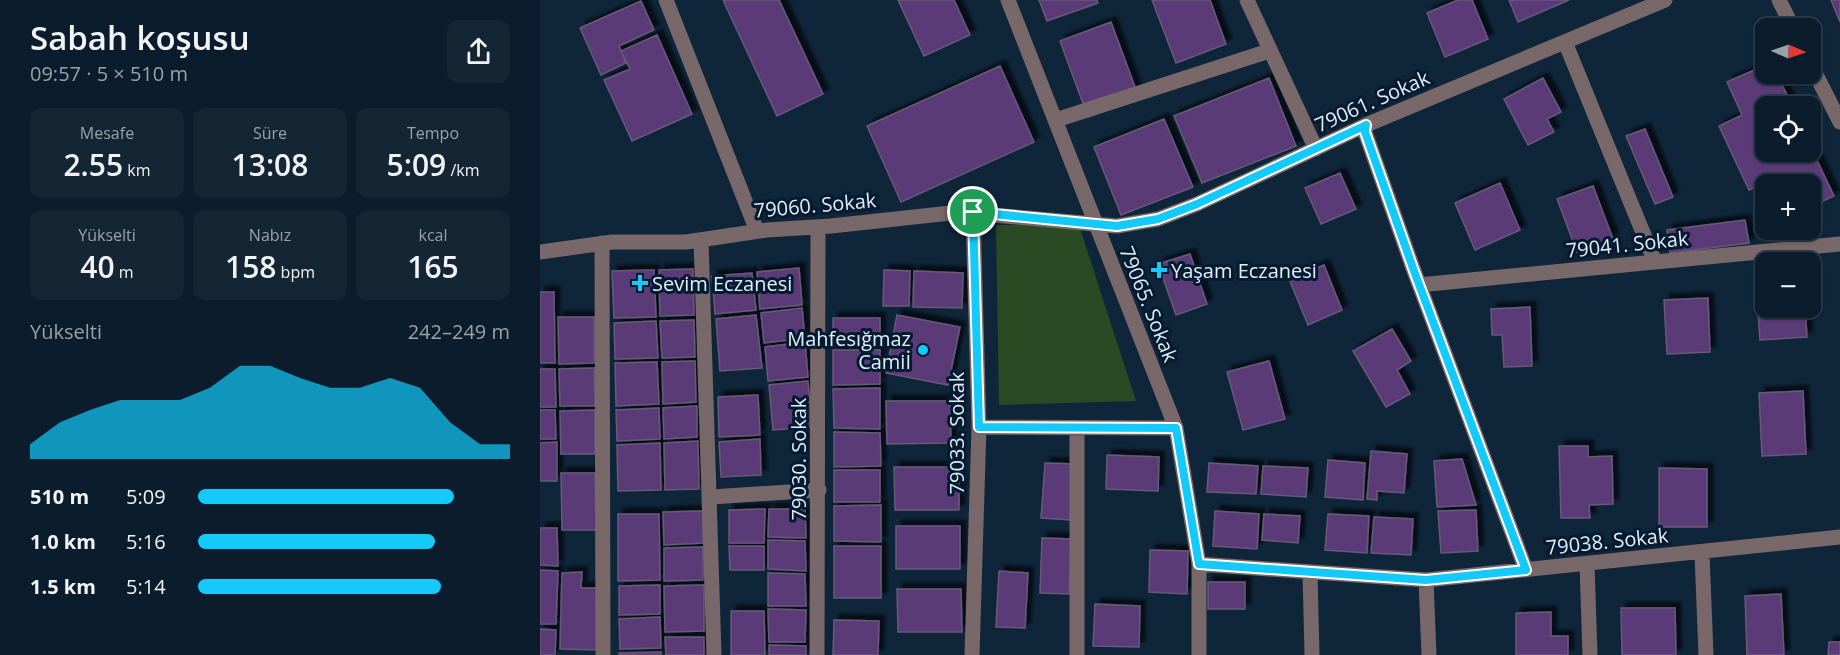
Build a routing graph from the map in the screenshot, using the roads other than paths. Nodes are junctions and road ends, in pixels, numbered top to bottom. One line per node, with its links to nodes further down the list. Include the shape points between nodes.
1 (666, 0): 17 (street)
2 (1008, 0): 10 (street, 79065. Sokak)
3 (1247, 0): 8 (street)
4 (1665, 0): 7 (street, 79061. Sokak)
5 (1779, 0): 6 (street)
6 (1788, 18)
7 (1565, 42): 12 (street, 79061. Sokak); 22 (street)
8 (1269, 51): 10 (street); 13 (street)
9 (1821, 84): 11 (street)
10 (1056, 120): 15 (street, 79065. Sokak)
11 (1840, 122)
12 (1366, 125): 13 (street, 79061. Sokak); 23 (street, via 1365,132)
13 (1316, 149): 15 (street, 79061. Sokak, via 1158,219 1117,226)
14 (973, 212): 15 (street, 79060. Sokak); 16 (street, 79060. Sokak); 24 (street, 79033. Sokak)
15 (1093, 222): 26 (street, 79065. Sokak)
16 (818, 227): 17 (street, 79060. Sokak); 27 (street, 79030. Sokak)
17 (757, 231): 18 (street, 79060. Sokak)
18 (701, 240): 19 (street, 79060. Sokak); 28 (street)
19 (602, 243): 21 (street, 79060. Sokak); 36 (street)
20 (1840, 244): 22 (street, 79041. Sokak)
21 (540, 252)
22 (1655, 262): 23 (street, 79041. Sokak)
23 (1419, 285): 33 (street)
24 (979, 427): 25 (street); 39 (street, 79033. Sokak)
25 (1077, 428): 26 (street); 40 (street)
26 (1176, 428): 31 (street, 79065. Sokak)
27 (819, 490): 28 (street); 38 (street, 79030. Sokak)
28 (711, 496): 37 (street)
29 (1840, 537): 30 (street, 79038. Sokak)
30 (1702, 553): 32 (street, 79038. Sokak); 45 (street)
31 (1199, 564): 34 (street, 79038. Sokak); 41 (street, 79065. Sokak)
32 (1587, 564): 33 (street, 79038. Sokak); 44 (street)
33 (1526, 570): 35 (street, 79038. Sokak)
34 (1311, 573): 35 (street, 79038. Sokak); 42 (street)
35 (1426, 580): 43 (street)
36 (603, 655)
37 (714, 655)
38 (818, 655)
39 (977, 655)
40 (1077, 655)
41 (1199, 655)
42 (1312, 655)
43 (1429, 655)
44 (1590, 655)
45 (1706, 655)

